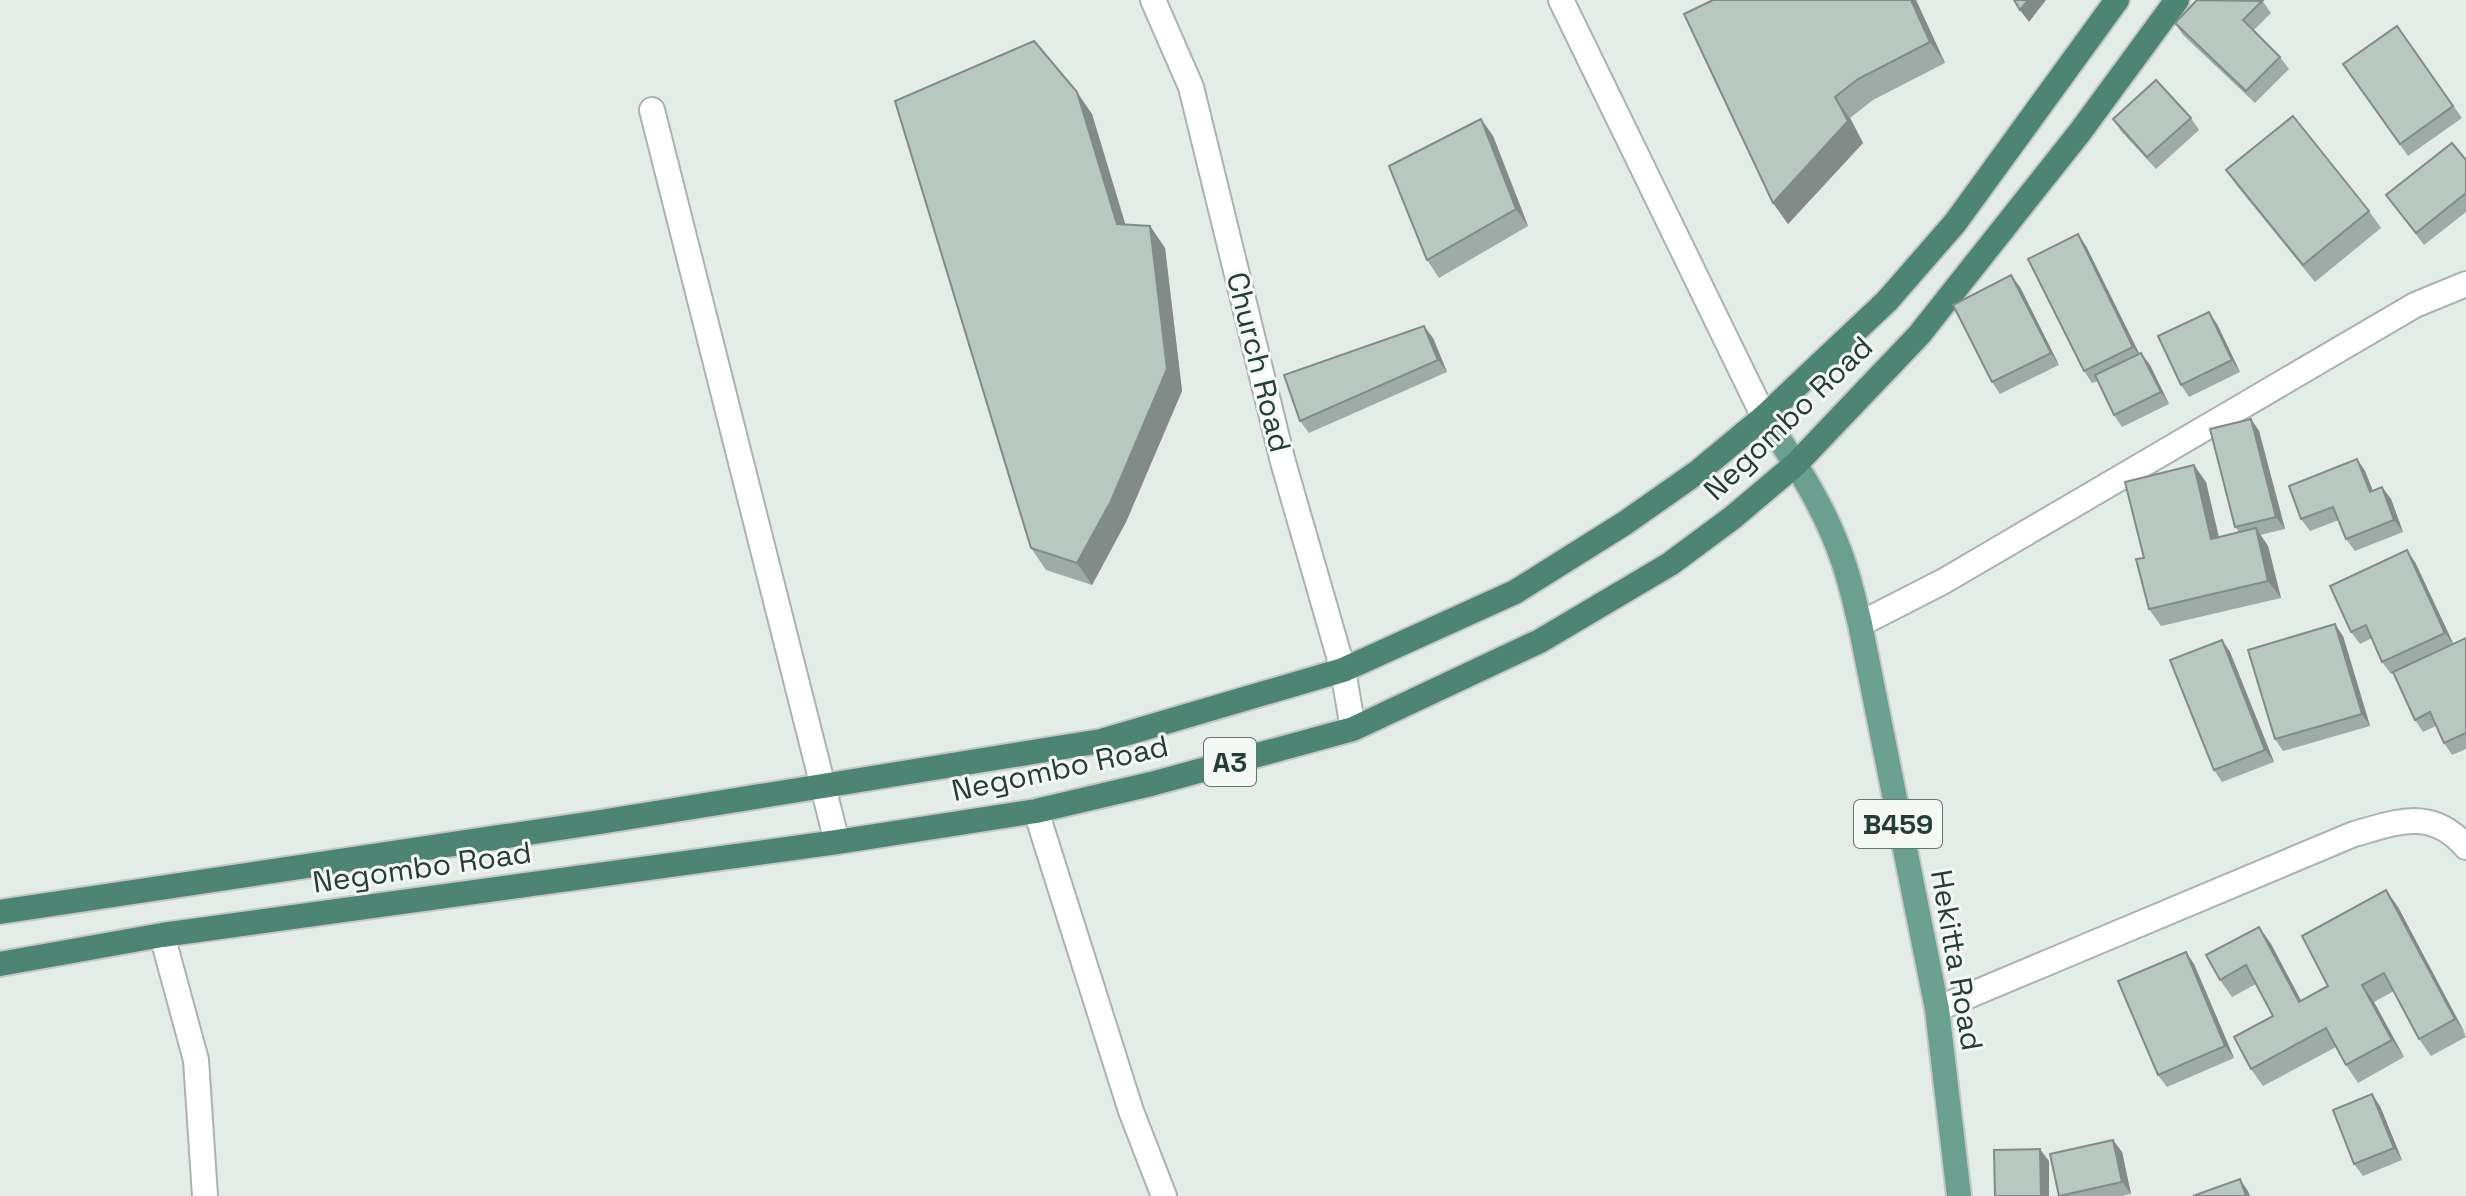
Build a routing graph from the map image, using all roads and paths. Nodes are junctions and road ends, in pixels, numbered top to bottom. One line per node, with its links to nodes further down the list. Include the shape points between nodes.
1 (1153, 0): 10 (street, Church Road, via 1191,87 1283,462)
2 (1561, 0): 7 (street)
3 (2117, 0): 7 (highway, Negombo Road / A3, via 1955,223 1887,301)
4 (2177, 0): 8 (highway, Negombo Road / A3, via 1919,335)
5 (652, 110): 12 (street)
6 (2466, 284): 9 (street, via 2415,305 1944,581)
7 (1764, 417): 8 (main road, Hekitta Road); 10 (highway, Negombo Road / A3, via 1674,489 1515,592)
8 (1796, 464): 9 (main road, Hekitta Road / B459, via 1844,563); 11 (highway, Negombo Road / A3, via 1732,518 1644,580 1540,641)
9 (1860, 624): 19 (main road, Hekitta Road / B459)
10 (1343, 670): 11 (street, Church Road); 12 (highway, Negombo Road / A3, via 1101,741)
11 (1353, 729): 13 (highway, Negombo Road / A3)
12 (824, 786): 14 (street); 16 (highway, Negombo Road / A3)
13 (1036, 811): 14 (highway, Negombo Road / A3); 21 (street, via 1131,1111)
14 (837, 842): 17 (highway, Negombo Road / A3)
15 (2466, 847): 19 (street, via 2432,821 2400,821 2354,834)
16 (0, 912)
17 (162, 935): 18 (highway, Negombo Road / A3); 20 (street, via 196,1060)
18 (0, 964)
19 (1937, 1009): 22 (main road, Hekitta Road / B459)
20 (205, 1196)
21 (1164, 1196)
22 (1959, 1196)

